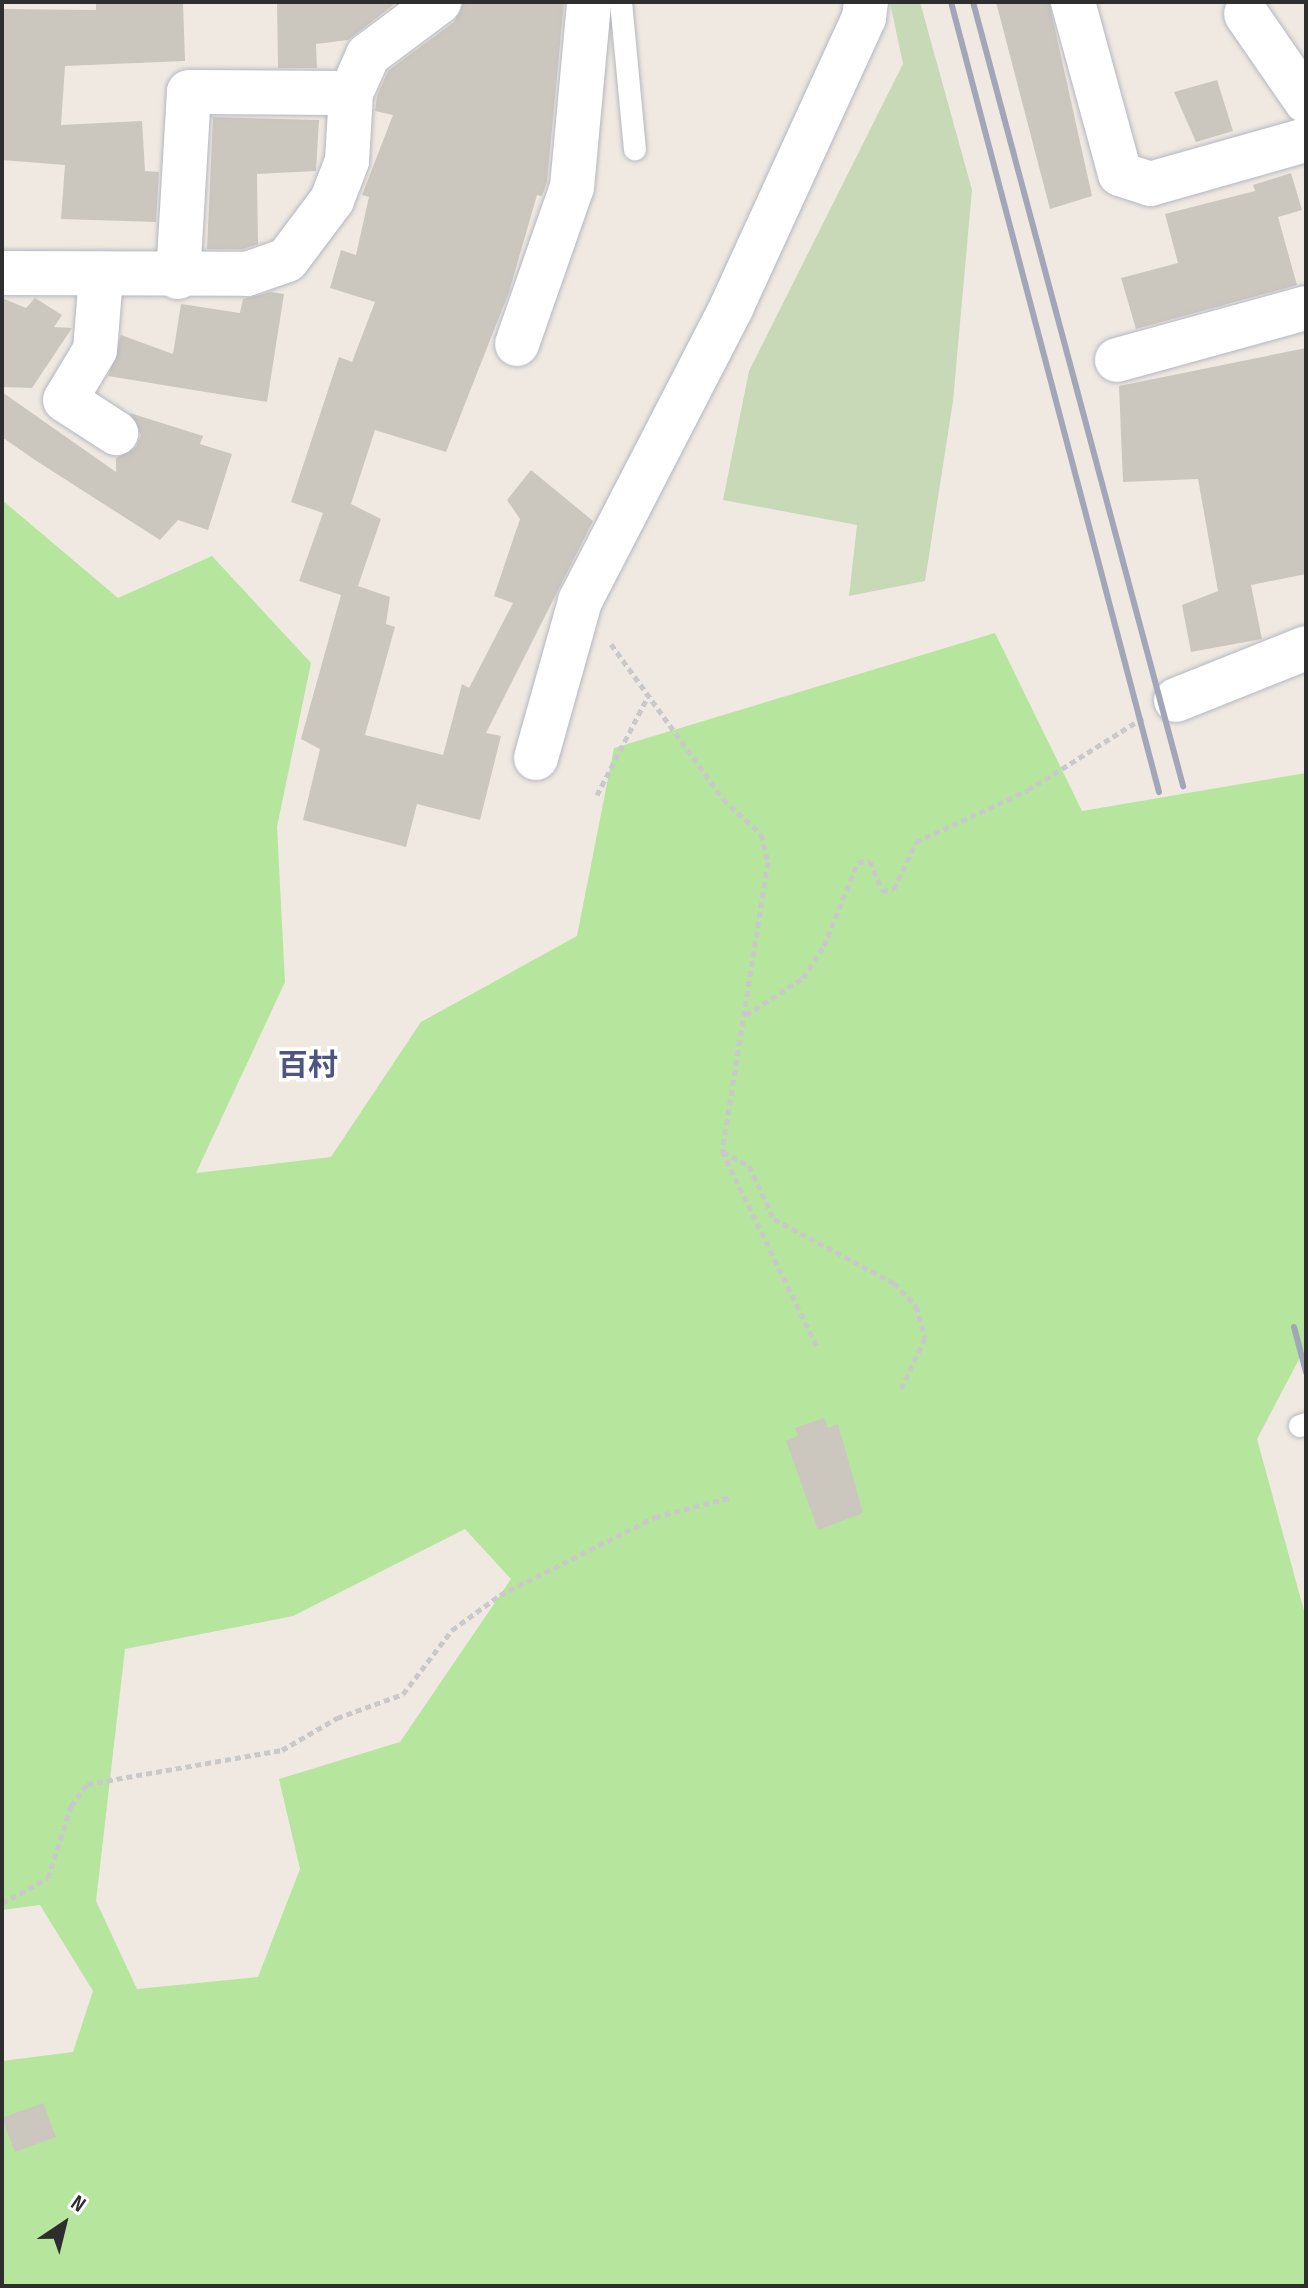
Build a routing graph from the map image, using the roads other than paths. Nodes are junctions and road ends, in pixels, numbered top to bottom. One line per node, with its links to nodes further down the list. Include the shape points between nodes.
1 (439, 2): 7 (street, via 368,55)
2 (589, 2): 15 (street, via 572,187)
3 (621, 2): 10 (lane)
4 (866, 2): 20 (street, via 864,18 732,306 580,601)
5 (1073, 2): 9 (street, via 1120,174 1150,184)
6 (1246, 14): 8 (street)
7 (351, 93): 13 (street, via 347,161 332,200 287,260 247,274); 13 (street, via 189,92)
8 (1306, 101)
9 (1306, 140)
10 (635, 149)
11 (2, 273): 12 (street)
12 (101, 276): 13 (street); 17 (street, via 95,350 65,400)
13 (178, 277)
14 (1306, 308): 16 (street)
15 (517, 344)
16 (1117, 360)
17 (116, 433)
18 (1306, 648): 19 (street)
19 (1176, 700)
20 (536, 758)

